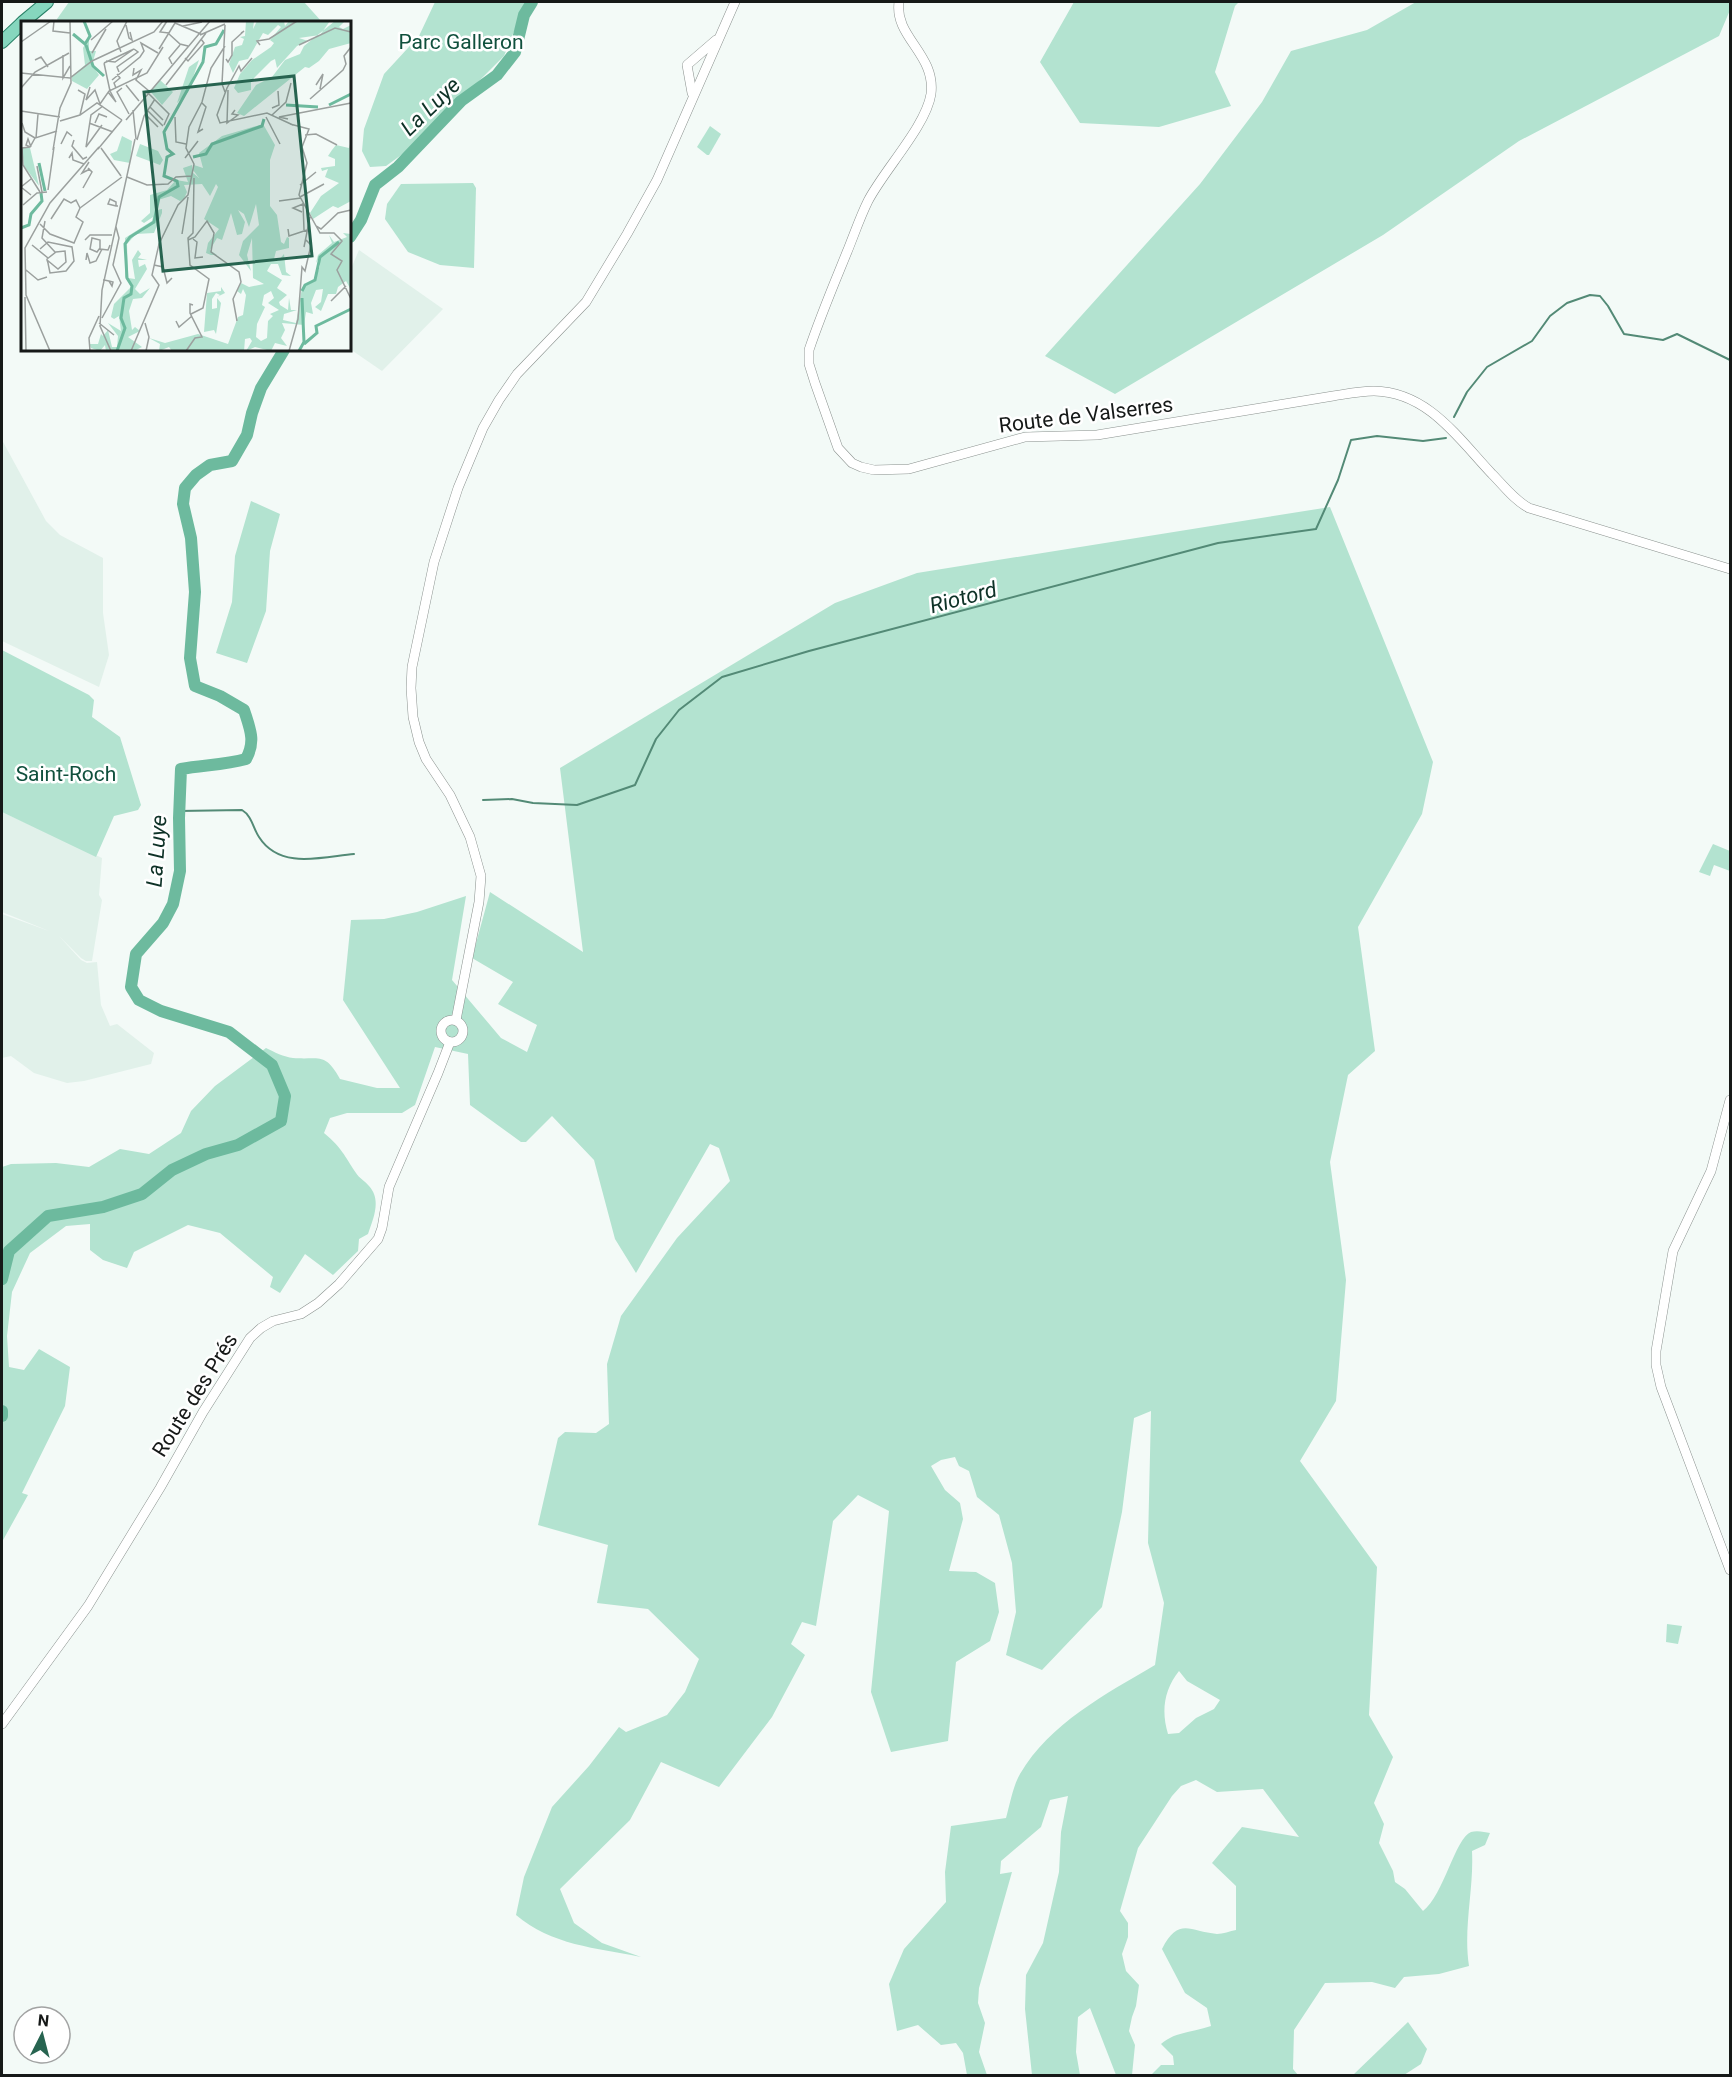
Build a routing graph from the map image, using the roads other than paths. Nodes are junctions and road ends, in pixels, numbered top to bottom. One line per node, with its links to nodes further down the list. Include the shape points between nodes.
1 (47, 2): 4 (main road)
2 (735, 2): 6 (street)
3 (899, 2): 13 (street, Route de Valserres, via 900,21 928,68 929,101 867,203 808,350 817,391 838,448 858,466 898,471 1025,437 1097,435 1332,396 1383,392 1419,402 1442,420 1523,505 1670,553)
4 (25, 21)
5 (21, 25): 7 (main road)
6 (718, 38): 8 (street); 9 (street)
7 (2, 42)
8 (693, 60): 9 (street); 10 (street, via 687,65)
9 (705, 66): 11 (street)
10 (689, 75): 11 (street); 12 (street)
11 (700, 77): 12 (street)
12 (692, 98): 14 (street, via 652,189 586,302 518,374 490,414 458,488 434,562 412,668 413,717 426,759 450,795 470,837 481,876)
13 (1731, 568)
14 (456, 1020): 15 (street, via 464,1033 459,1041); 15 (street, via 447,1021 442,1027 443,1038)
15 (450, 1042): 18 (street, Route des Prés, via 389,1187 378,1239 318,1303 301,1314 261,1328 250,1338 88,1606)
16 (1731, 1100): 17 (street, via 1711,1171 1674,1251 1656,1358 1661,1387)
17 (1731, 1570)
18 (2, 1724)

